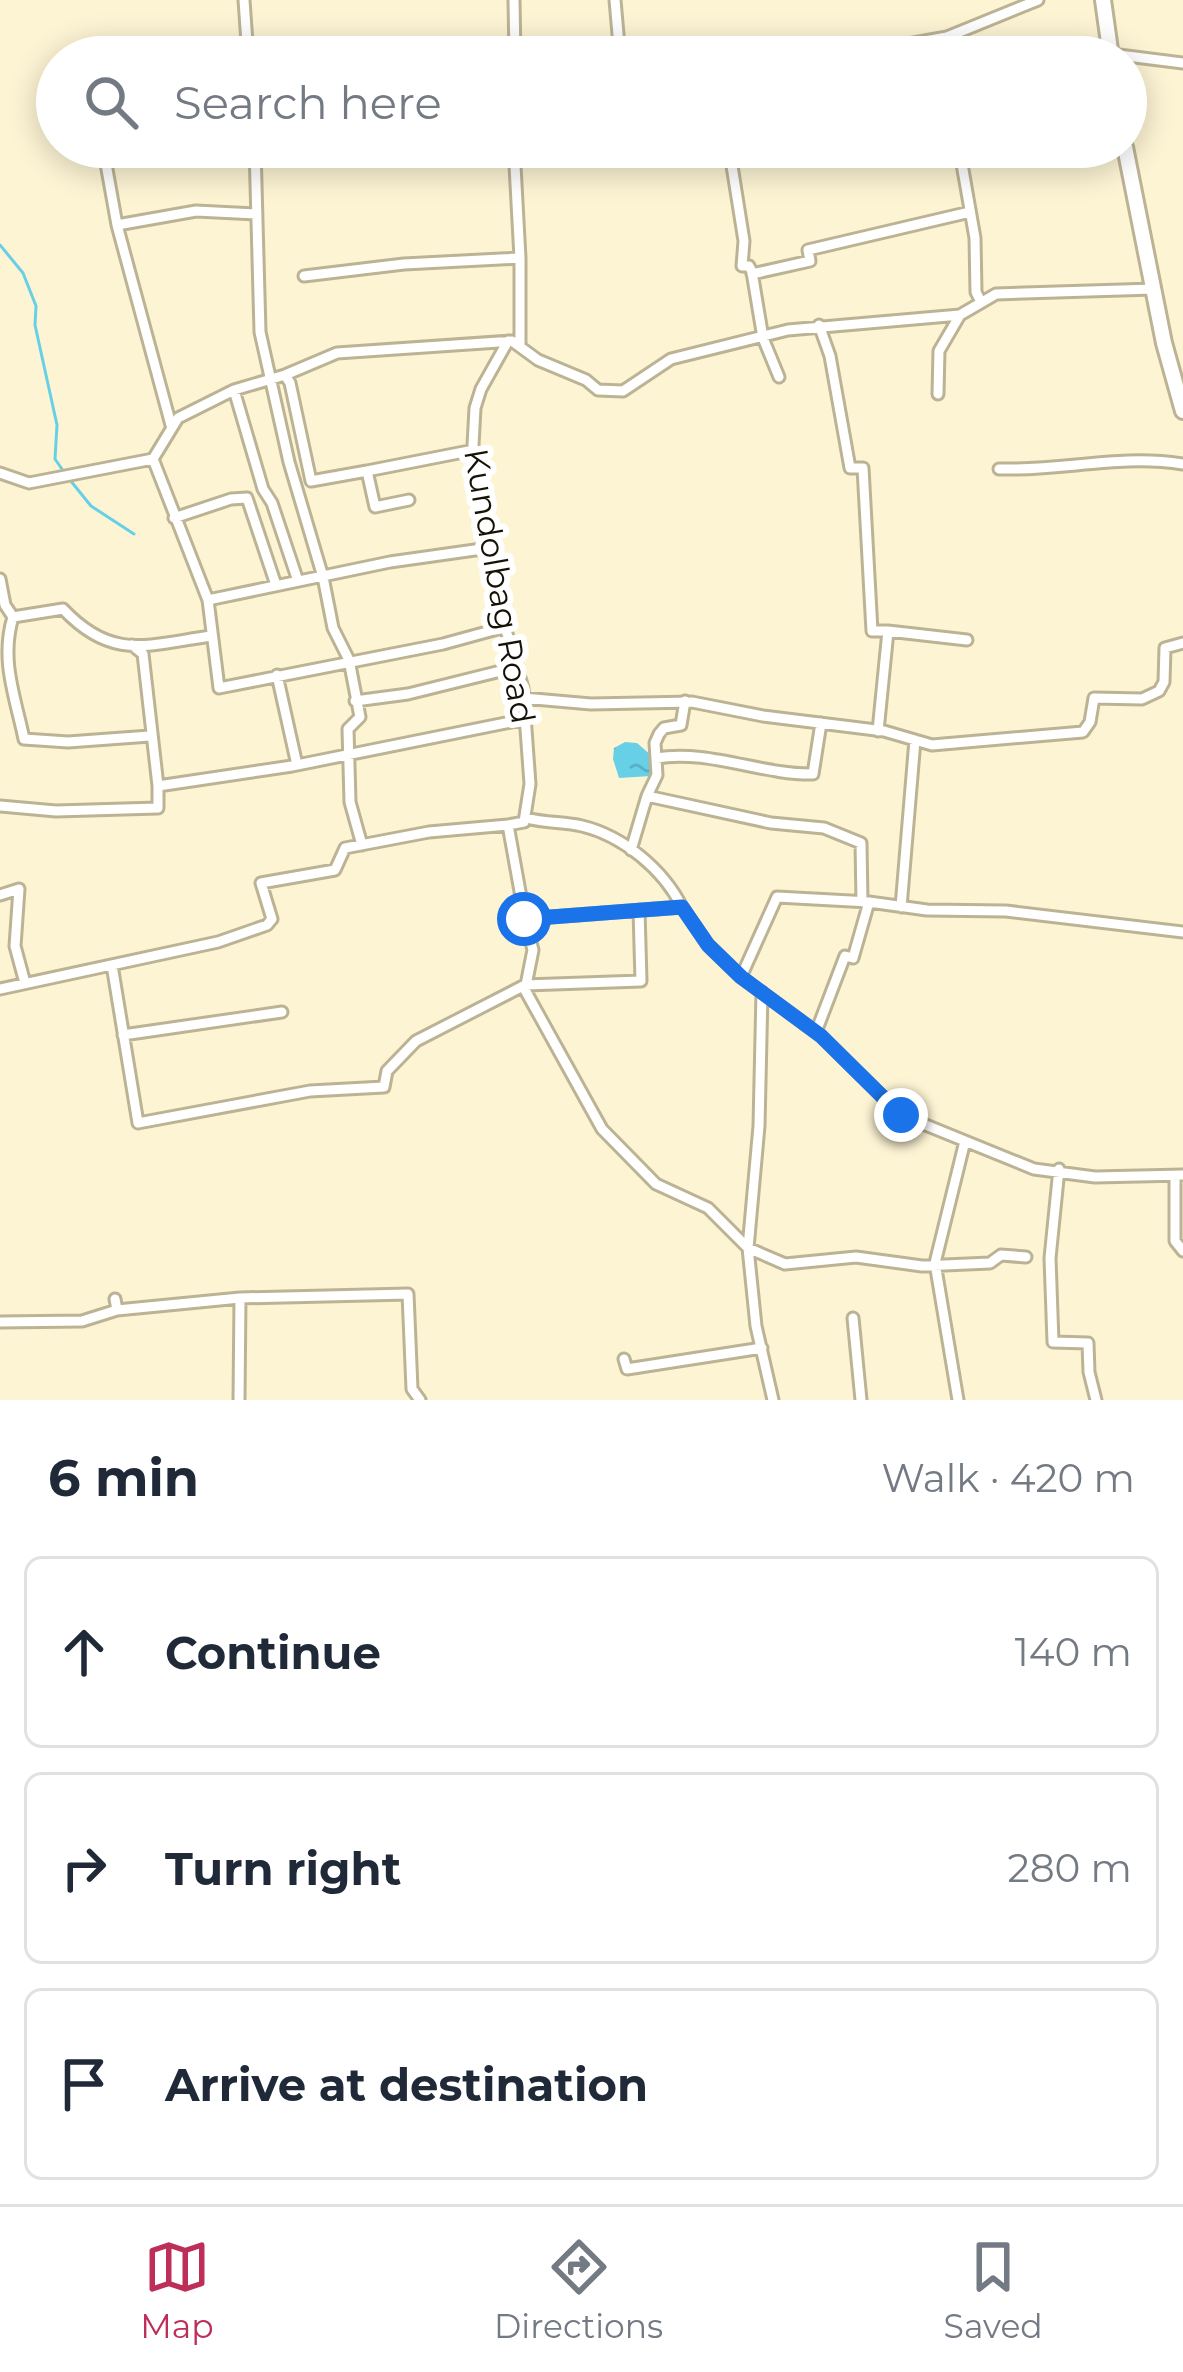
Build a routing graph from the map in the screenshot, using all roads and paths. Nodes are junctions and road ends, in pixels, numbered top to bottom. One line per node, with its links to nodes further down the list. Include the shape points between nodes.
1 (244, 0): 6 (street)
2 (514, 0): 7 (street)
3 (615, 0): 8 (street)
4 (1038, 0): 9 (street)
5 (1103, 0): 10 (highway)
6 (247, 36)
7 (515, 36)
8 (618, 36)
9 (949, 36)
10 (1108, 36)
11 (1147, 59): 12 (street)
12 (1183, 63)
13 (106, 168): 21 (street)
14 (256, 168): 20 (street)
15 (515, 168): 22 (street)
16 (732, 168): 23 (street, via 742,266)
17 (963, 168): 19 (street)
18 (1129, 168): 25 (highway)
19 (970, 212): 23 (street, via 808,250 809,261); 26 (street)
20 (257, 214): 21 (street, via 196,211); 33 (street)
21 (116, 225): 37 (street)
22 (520, 258): 24 (street); 30 (street)
23 (752, 274): 29 (street)
24 (304, 276)
25 (1154, 289): 26 (street, via 996,294); 36 (highway)
26 (981, 302): 27 (street)
27 (960, 316): 28 (street); 35 (street, via 939,351)
28 (819, 325): 29 (street); 54 (street, via 850,468 863,468 872,631)
29 (764, 338): 30 (street, via 670,359 623,392 598,390); 32 (street)
30 (514, 342): 31 (street, via 337,353); 38 (street, Kundolbag Road, via 475,407)
31 (286, 375): 33 (street); 42 (street, via 311,482)
32 (778, 377)
33 (269, 378): 34 (street); 47 (street)
34 (234, 390): 37 (street); 49 (street)
35 (938, 394)
36 (1181, 401)
37 (171, 425): 39 (street)
38 (474, 450): 42 (street); 46 (street, Kundolbag Road)
39 (153, 459): 43 (street, via 29,483); 45 (street)
40 (1183, 464): 41 (street, via 1139,458)
41 (999, 469)
42 (367, 471): 44 (street, via 375,507)
43 (0, 473)
44 (409, 500)
45 (174, 518): 50 (street, via 247,498); 51 (street)
46 (489, 548): 47 (street); 53 (street, Kundolbag Road)
47 (323, 577): 49 (street); 59 (street)
48 (0, 579): 52 (street)
49 (298, 581): 50 (street)
50 (276, 585): 51 (street)
51 (208, 600): 55 (street)
52 (14, 617): 58 (street, via 63,609 99,639); 68 (street, via 4,652 24,739)
53 (506, 627): 59 (street); 60 (street, Kundolbag Road)
54 (888, 632): 56 (street); 67 (street)
55 (211, 637): 58 (street); 61 (street, via 219,688)
56 (968, 640)
57 (1183, 643): 69 (street, via 1165,648 1160,692 1094,698 1083,732 940,745)
58 (132, 645): 68 (street, via 143,654)
59 (349, 660): 61 (street); 63 (street)
60 (518, 667): 62 (street, Kundolbag Road); 63 (street)
61 (277, 674): 72 (street)
62 (524, 698): 64 (street); 65 (street, Kundolbag Road)
63 (355, 701): 70 (street, via 360,717 348,729)
64 (685, 701): 66 (street); 71 (street, via 681,725 659,734)
65 (526, 719): 70 (street); 76 (street, Kundolbag Road)
66 (821, 723): 67 (street); 71 (street, via 813,773)
67 (878, 731): 69 (street)
68 (150, 736): 73 (street)
69 (915, 740): 83 (street)
70 (350, 753): 72 (street); 78 (street, via 350,802)
71 (656, 758): 74 (street)
72 (297, 765): 73 (street)
73 (158, 786): 75 (street, via 158,808)
74 (646, 796): 79 (street); 81 (street, via 856,838)
75 (0, 806)
76 (526, 818): 77 (street); 79 (street, via 576,824)
77 (508, 825): 78 (street); 85 (street)
78 (362, 845): 87 (street, via 345,848 335,869 260,883 267,925)
79 (631, 850): 82 (street)
80 (0, 895): 89 (street, via 19,889 15,946)
81 (866, 902): 83 (street); 88 (street, via 777,897); 94 (street, via 853,958 845,956)
82 (682, 907): 84 (street); 88 (street)
83 (902, 907): 86 (street)
84 (639, 910): 85 (street); 90 (street, via 641,981)
85 (524, 919): 90 (street, via 532,950)
86 (1183, 932)
87 (112, 965): 89 (street); 95 (street)
88 (741, 977): 92 (street)
89 (26, 983): 91 (street)
90 (524, 985): 95 (street, via 416,1041 387,1071 384,1087 310,1091 138,1124); 99 (street, via 602,1130 656,1184 708,1208)
91 (0, 989)
92 (763, 992): 94 (street); 99 (street)
93 (281, 1012): 95 (street)
94 (816, 1032): 96 (street, via 901,1115)
95 (123, 1035)
96 (965, 1141): 97 (street, via 1034,1168); 102 (street)
97 (1059, 1169): 98 (street); 113 (street, via 1053,1342 1088,1343)
98 (1179, 1176): 100 (street, via 1175,1241)
99 (748, 1248): 102 (street, via 785,1264 856,1257); 106 (street)
100 (1183, 1251)
101 (1026, 1257): 102 (street)
102 (935, 1265): 112 (street)
103 (240, 1298): 105 (street, via 116,1304 82,1321); 108 (street); 109 (street, via 408,1294 412,1389)
104 (854, 1318): 111 (street)
105 (0, 1322)
106 (762, 1348): 107 (street, via 628,1369); 110 (street)
107 (624, 1359)
108 (239, 1400)
109 (420, 1400)
110 (773, 1400)
111 (861, 1400)
112 (958, 1400)
113 (1096, 1400)

